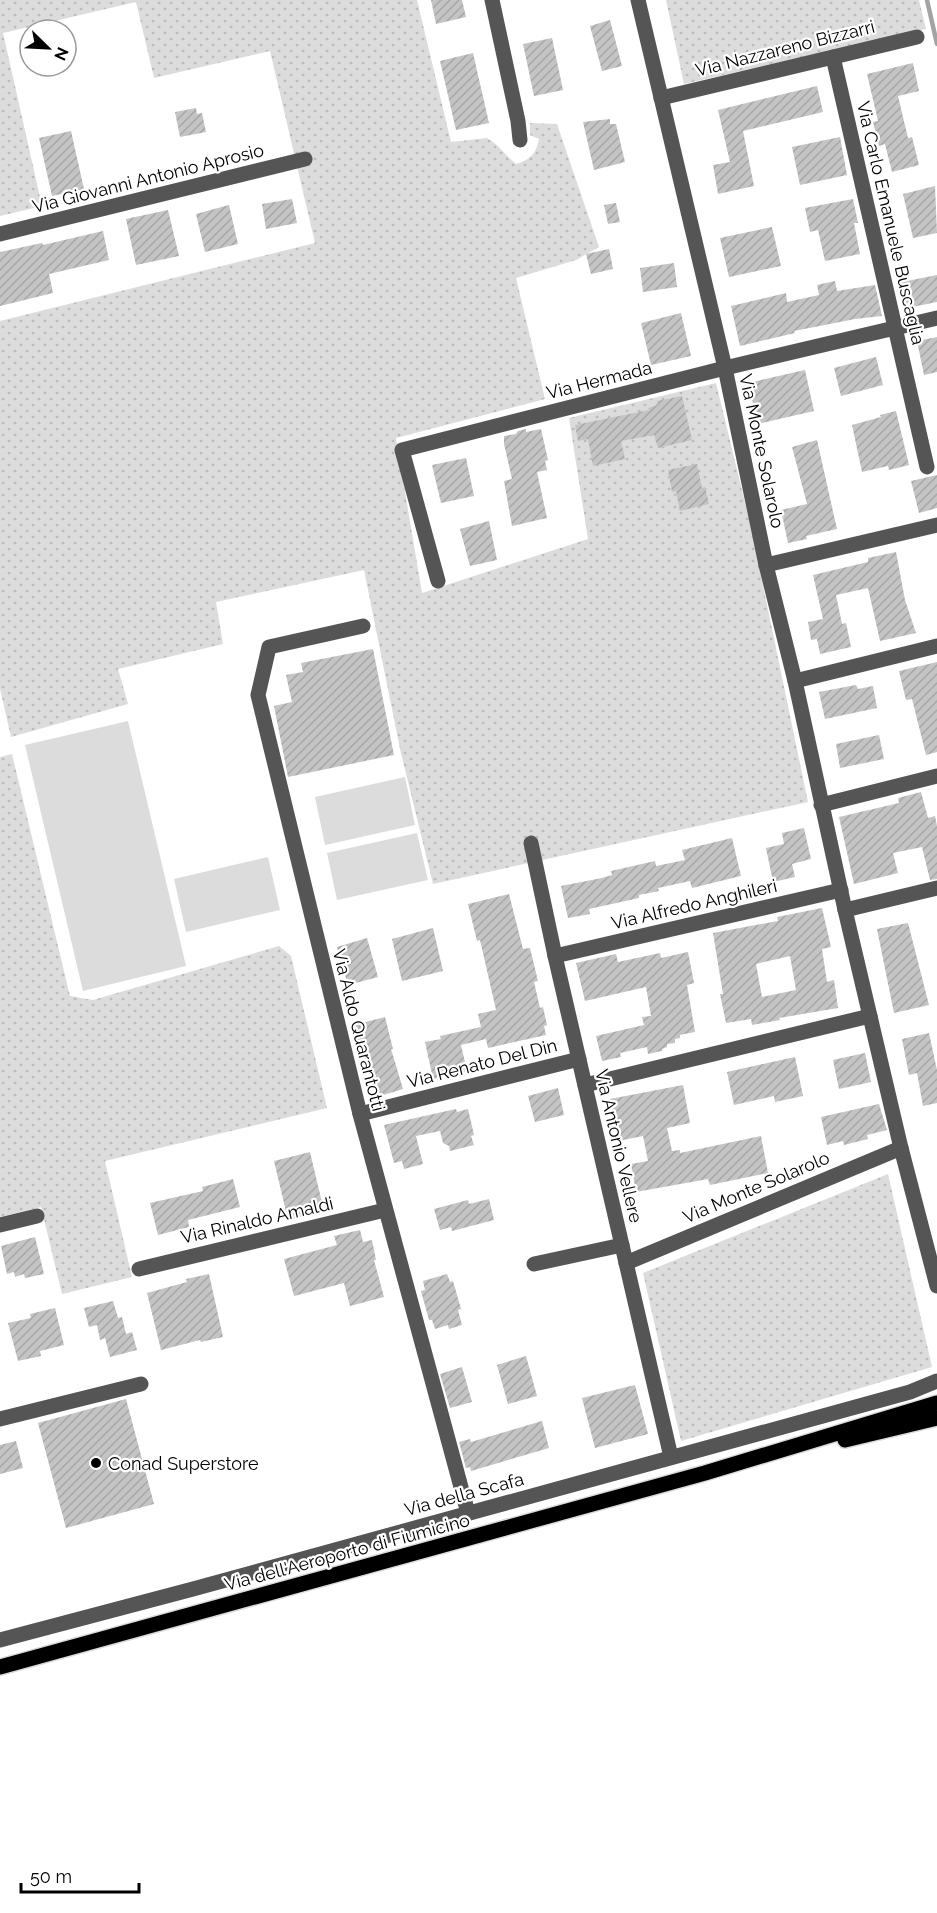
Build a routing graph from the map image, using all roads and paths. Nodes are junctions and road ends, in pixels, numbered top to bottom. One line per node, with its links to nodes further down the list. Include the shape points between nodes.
1 (492, 0): 6 (street)
2 (638, 0): 5 (street, Via Monte Solarolo)
3 (917, 37): 4 (street, Via Nazzareno Bizzarri)
4 (833, 57): 5 (street, Via Nazzareno Bizzarri); 10 (street, Via Carlo Emanuele Buscaglia)
5 (661, 98): 11 (street, Via Monte Solarolo)
6 (520, 140)
7 (305, 159): 8 (street, Via Giovanni Antonio Aprosio)
8 (0, 234)
9 (937, 318): 10 (street, Via Hermada)
10 (895, 328): 11 (street, Via Hermada); 12 (street, Via Carlo Emanuele Buscaglia)
11 (725, 368): 14 (street, Via Monte Solarolo); 15 (street, Via Hermada, via 402,450)
12 (927, 467)
13 (937, 525): 14 (street)
14 (766, 565): 18 (street, Via Monte Solarolo)
15 (438, 580)
16 (363, 626): 29 (street, Via Aldo Quarantotti, via 269,647 258,695)
17 (937, 646): 18 (street)
18 (795, 681): 20 (street, Via Monte Solarolo)
19 (937, 776): 20 (street)
20 (821, 805): 23 (street, Via Monte Solarolo)
21 (531, 843): 25 (street, Via Antonio Vellere)
22 (937, 888): 24 (street)
23 (842, 890): 24 (street, Via Monte Solarolo); 25 (street, Via Alfredo Anghileri)
24 (845, 910): 26 (street, Via Monte Solarolo)
25 (555, 956): 27 (street, Via Antonio Vellere)
26 (870, 1016): 28 (street); 30 (street, Via Monte Solarolo)
27 (579, 1059): 28 (street, Via Antonio Vellere); 29 (street, Via Renato Del Din)
28 (585, 1085): 34 (street, Via Antonio Vellere)
29 (360, 1114): 31 (street, Via Aldo Quarantotti)
30 (901, 1148): 35 (street, Via Monte Solarolo); 38 (street, Via Monte Solarolo)
31 (385, 1210): 37 (street, Via Rinaldo Amaldi); 48 (street, Via Aldo Quarantotti)
32 (37, 1216): 33 (street)
33 (0, 1225)
34 (622, 1245): 35 (street, Via Antonio Vellere); 36 (street)
35 (626, 1263): 46 (street, Via Antonio Vellere)
36 (534, 1264)
37 (138, 1269)
38 (937, 1286)
39 (937, 1382): 46 (street, Via della Scafa)
40 (141, 1384): 43 (street)
41 (937, 1403): 47 (main road, Via dell'Aeroporto di Fiumicino)
42 (937, 1418): 44 (main road, Via dell'Aeroporto di Fiumicino)
43 (0, 1419)
44 (895, 1428): 45 (main road); 47 (main road, Via dell'Aeroporto di Fiumicino)
45 (937, 1428)
46 (671, 1457): 48 (street, Via della Scafa)
47 (705, 1473): 50 (main road, Via dell'Aeroporto di Fiumicino)
48 (468, 1513): 49 (street, Via della Scafa)
49 (0, 1640)
50 (0, 1667)

